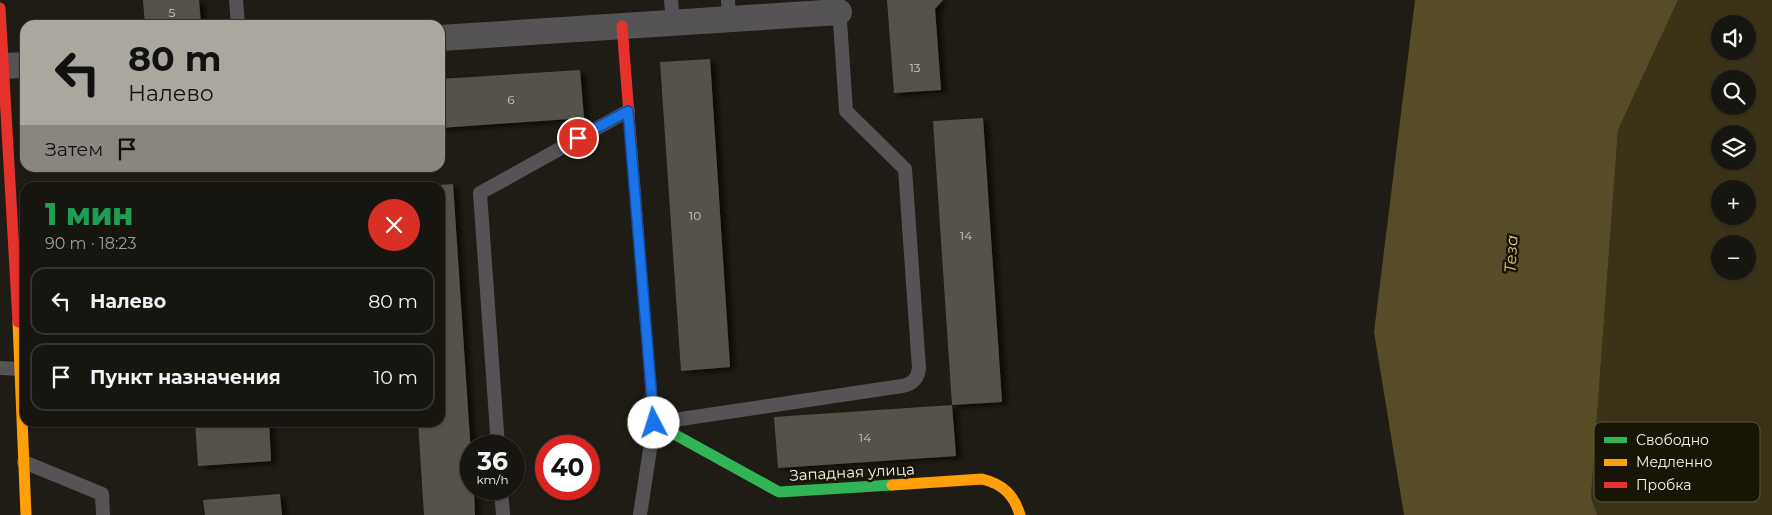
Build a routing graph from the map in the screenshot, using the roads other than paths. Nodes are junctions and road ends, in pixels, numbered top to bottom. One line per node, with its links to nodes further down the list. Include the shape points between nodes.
1 (236, 0): 6 (lane)
2 (839, 6): 4 (street); 15 (lane, via 846,111 905,169 919,368 916,378 908,385)
3 (0, 8): 9 (street)
4 (729, 9): 5 (street)
5 (672, 11): 7 (street)
6 (238, 20)
7 (622, 26): 8 (street); 10 (street)
8 (445, 38)
9 (14, 66): 11 (street)
10 (628, 111): 15 (street); 17 (lane, via 480,193)
11 (4, 146): 12 (street)
12 (20, 355)
13 (0, 368): 14 (lane)
14 (20, 368)
15 (654, 423): 23 (lane); 24 (street, Западная улица, via 779,492 982,479 1003,486 1017,504)
16 (23, 427): 18 (street)
17 (497, 435)
18 (24, 462): 20 (street); 21 (lane, via 102,494)
19 (501, 500): 22 (lane)
20 (26, 515)
21 (103, 515)
22 (502, 515)
23 (640, 515)
24 (1020, 515)

